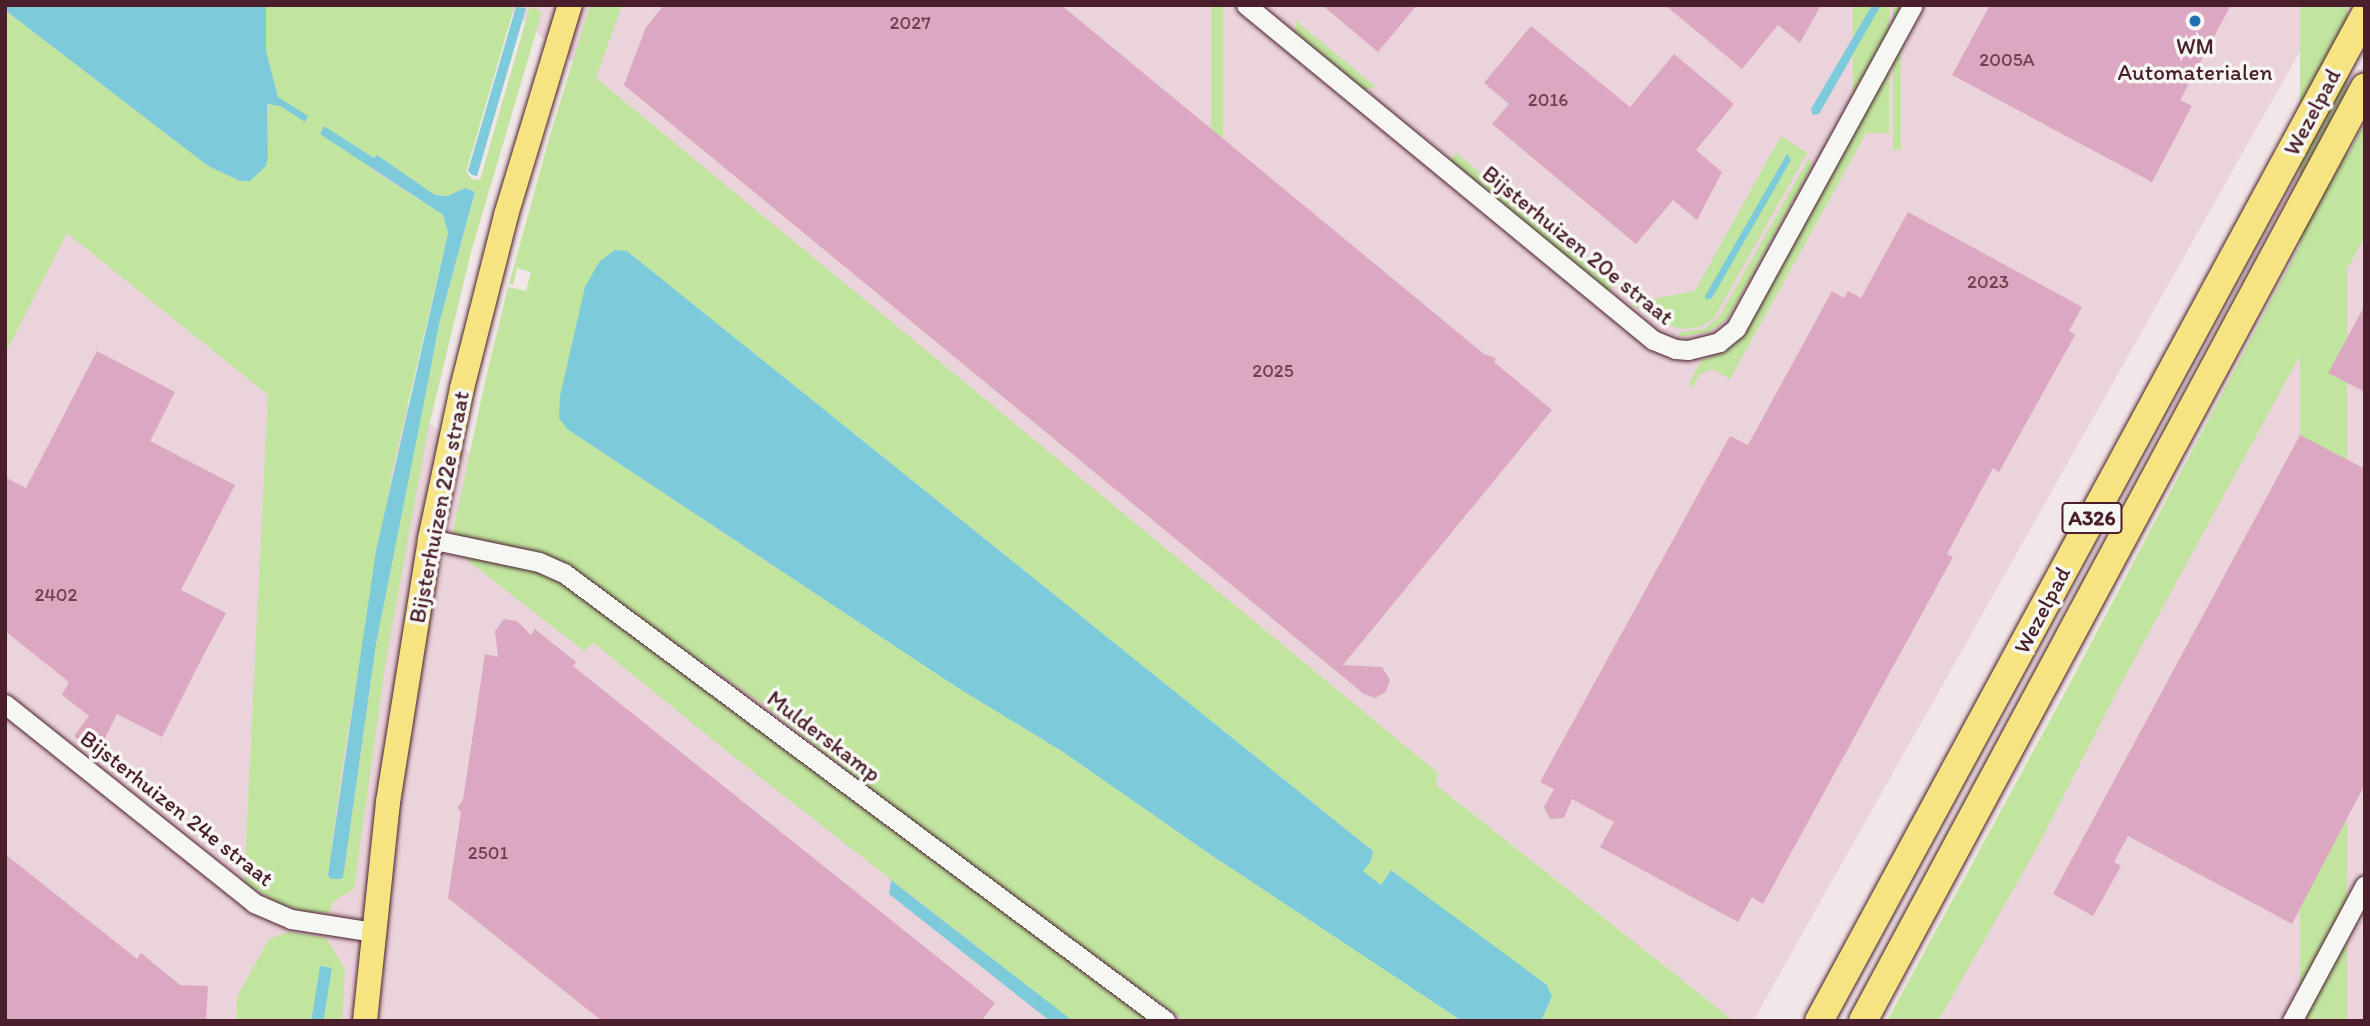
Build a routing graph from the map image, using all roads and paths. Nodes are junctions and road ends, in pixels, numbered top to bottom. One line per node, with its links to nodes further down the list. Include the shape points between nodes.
1 (570, 5): 6 (main road, Bijsterhuizen 22e straat, via 506,215)
2 (1246, 5): 3 (street, Bijsterhuizen 20e straat, via 1653,340 1688,351 1720,342 1736,328)
3 (1913, 5)
4 (2365, 15): 12 (highway, Wezelpad / A326)
5 (2365, 87): 13 (highway, Wezelpad / A326)
6 (430, 540): 9 (main road, Bijsterhuizen 22e straat); 11 (street, Mulderskamp, via 539,562 564,573)
7 (5, 704): 9 (street, Bijsterhuizen 24e straat, via 254,903 291,919)
8 (2365, 886): 14 (street)
9 (373, 932): 10 (main road, Bijsterhuizen 22e straat)
10 (365, 1021)
11 (1167, 1021)
12 (1819, 1021)
13 (1863, 1021)
14 (2292, 1021)

